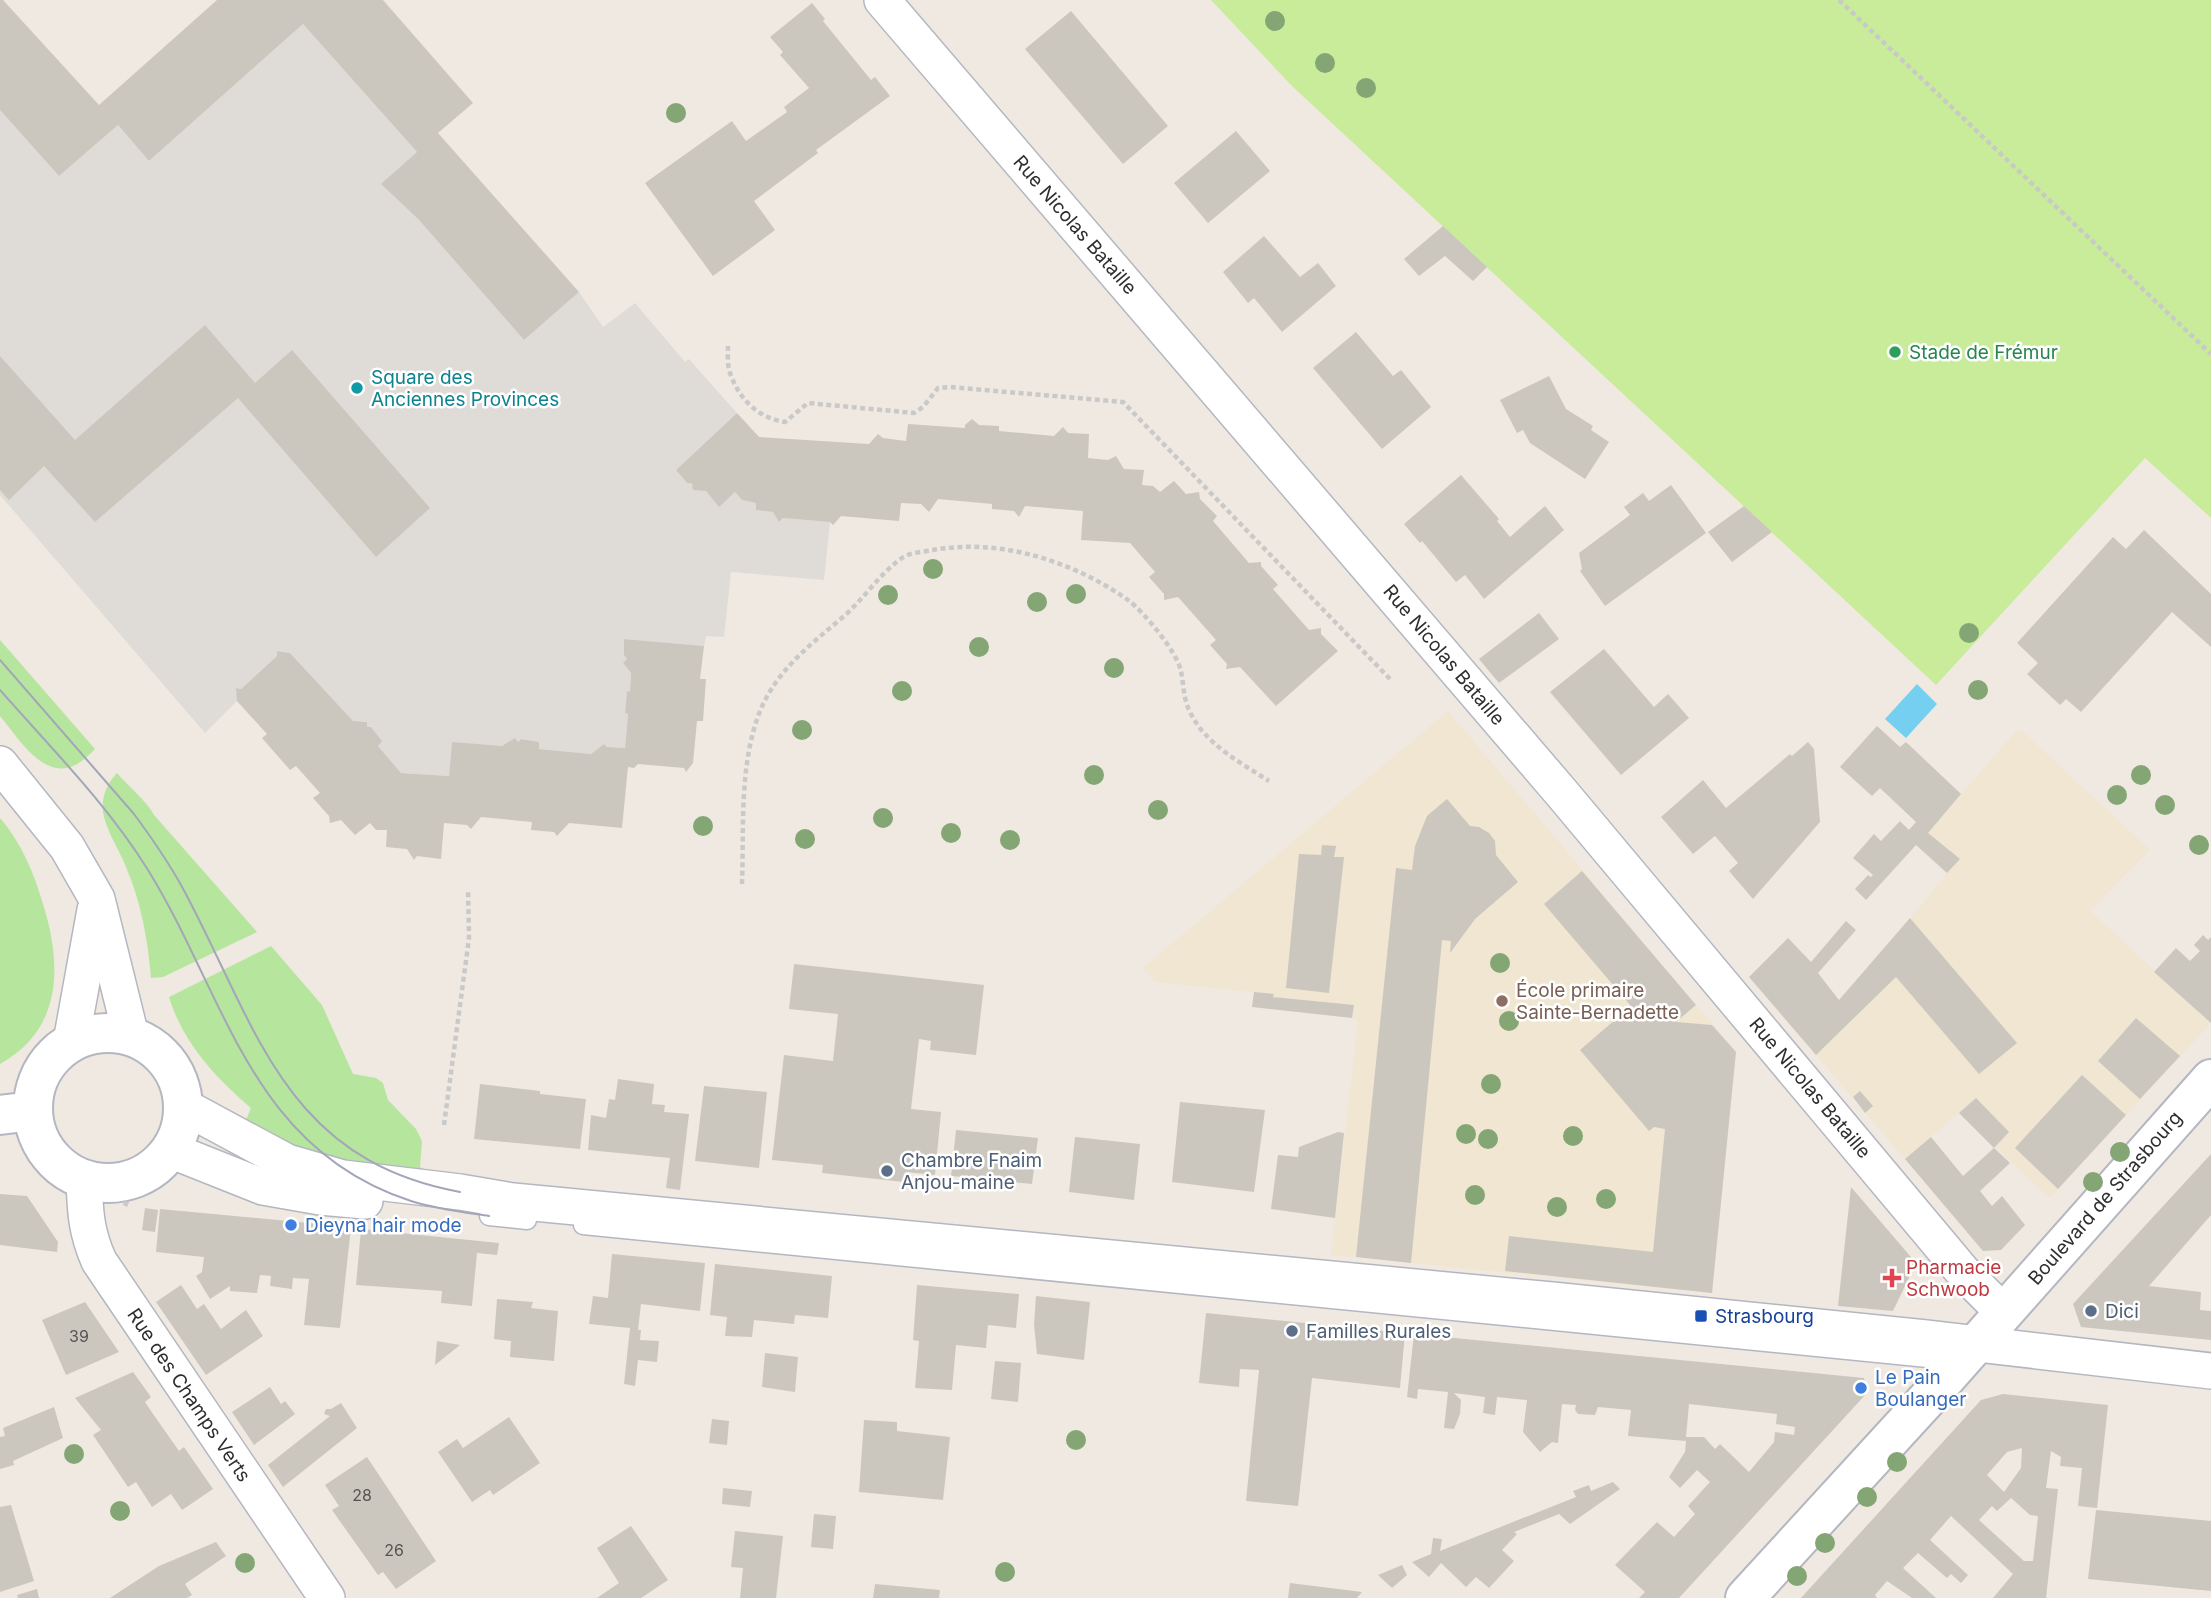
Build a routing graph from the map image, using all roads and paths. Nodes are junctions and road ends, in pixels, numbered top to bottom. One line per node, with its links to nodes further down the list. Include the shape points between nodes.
1 (881, 0): 20 (street, Rue Nicolas Bataille, via 1259,438 1963,1272)
2 (1839, 0): 4 (path)
3 (727, 346): 5 (path, via 729,372 746,403 770,420 785,422 808,403 914,413 938,388 950,387 1123,402)
4 (2211, 354)
5 (1391, 680)
6 (0, 764): 10 (street, via 66,847)
7 (1269, 781): 8 (path, via 1203,731 1191,714 1174,652 1130,602 1094,579 996,547 964,546 905,556 772,685 750,747)
8 (742, 884)
9 (468, 889): 16 (path, via 469,938)
10 (97, 899): 11 (street); 12 (street)
11 (131, 1036): 12 (street, via 107,1033); 14 (street, via 168,1062 180,1086)
12 (71, 1042): 15 (street, via 52,1058 34,1092)
13 (2211, 1079): 20 (street, Boulevard de Strasbourg)
14 (183, 1106): 17 (street, via 180,1129); 21 (street, via 287,1162 343,1178 513,1201 1552,1300)
15 (16, 1113): 18 (street, via 52,1158)
16 (444, 1125)
17 (170, 1150): 18 (street, via 154,1168 133,1178 106,1183); 19 (street, via 263,1187)
18 (84, 1179): 24 (street, Rue des Champs Verts, via 85,1220 99,1261)
19 (489, 1216): 21 (lane)
20 (2004, 1313): 21 (street, Boulevard de Strasbourg)
21 (1968, 1353): 22 (street); 23 (street); 25 (street, Boulevard de Strasbourg)
22 (2211, 1371)
23 (2211, 1390)
24 (327, 1598)
25 (1745, 1598)

